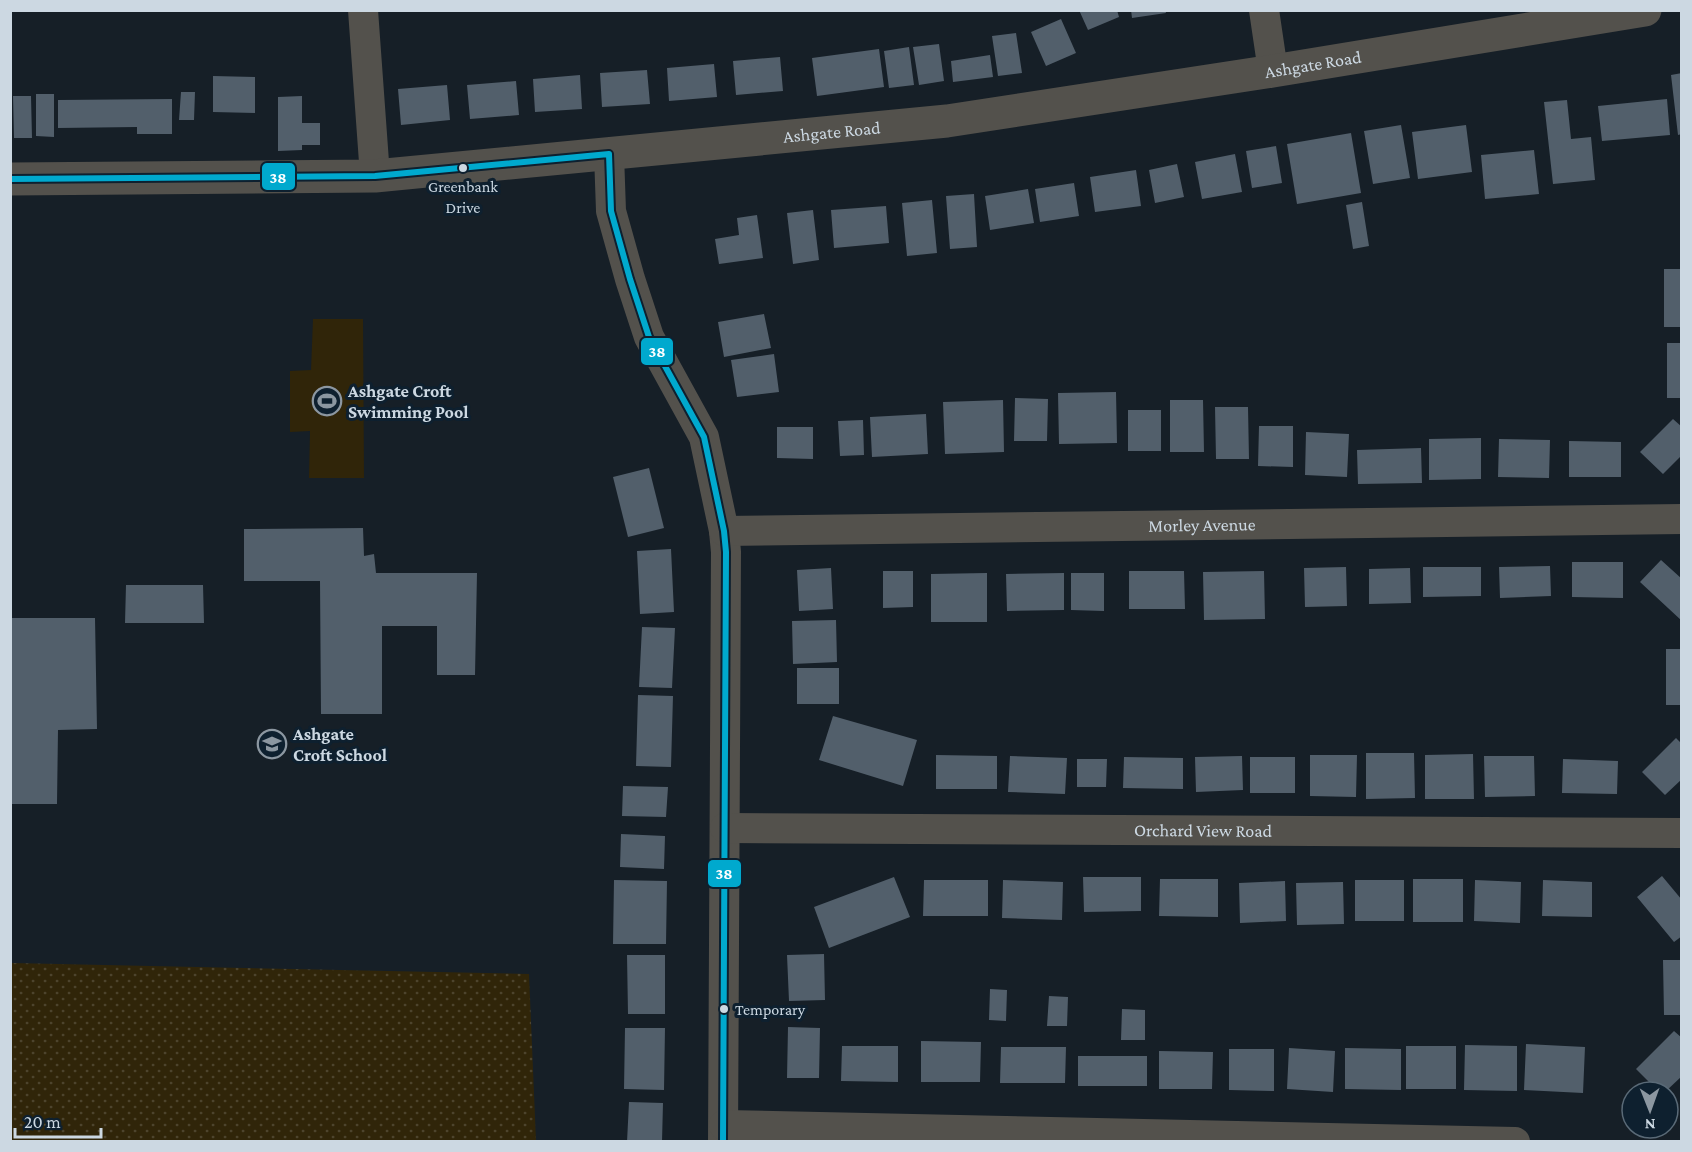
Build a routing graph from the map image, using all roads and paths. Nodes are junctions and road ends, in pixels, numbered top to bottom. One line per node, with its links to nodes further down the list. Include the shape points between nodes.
1 (363, 10): 7 (street)
2 (1264, 10): 5 (street)
3 (1645, 10): 4 (street, Ashgate Road)
4 (1595, 14): 5 (street, Ashgate Road)
5 (1273, 71): 6 (street, Ashgate Road, via 947,121)
6 (609, 154): 7 (street, Ashgate Road); 10 (street, via 611,211 630,279 649,338 704,437)
7 (375, 176): 8 (street, Ashgate Road)
8 (10, 179)
9 (1682, 519): 10 (street, Morley Avenue)
10 (724, 531): 11 (street)
11 (725, 828): 12 (street, Orchard View Road); 13 (street)
12 (1682, 833)
13 (723, 1133): 14 (street)
14 (1480, 1141): 15 (street)
15 (1515, 1142)

